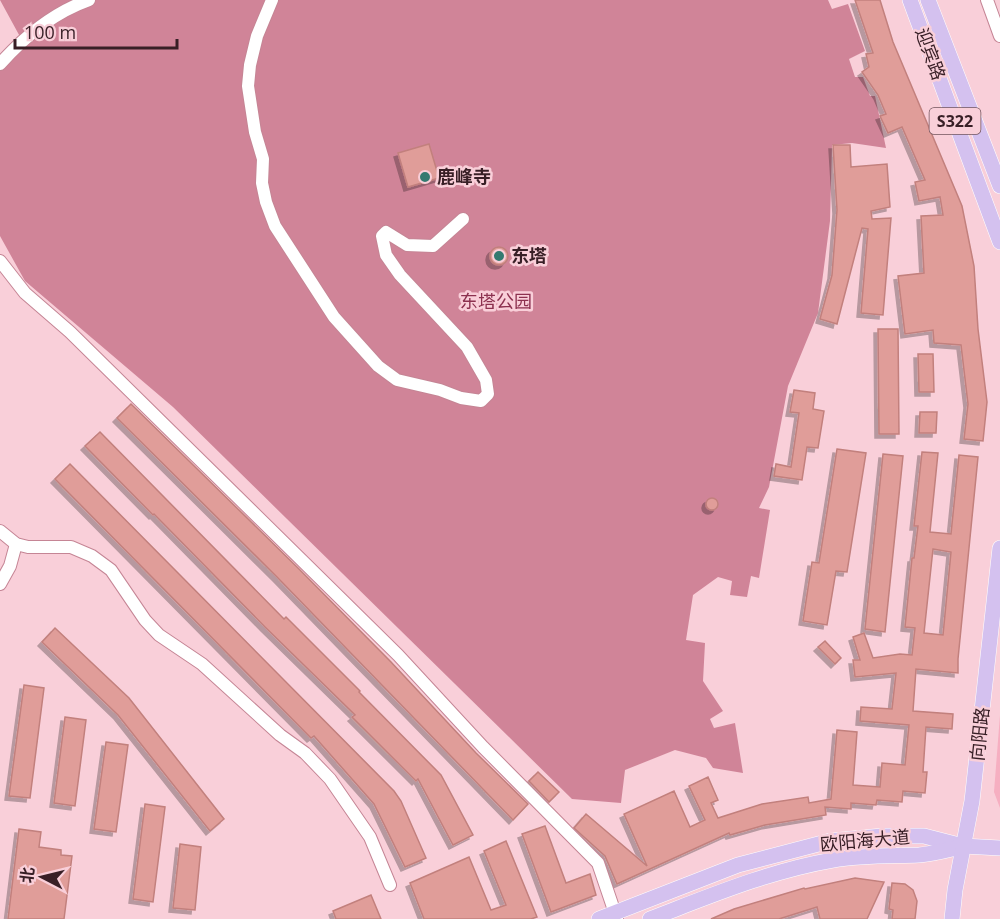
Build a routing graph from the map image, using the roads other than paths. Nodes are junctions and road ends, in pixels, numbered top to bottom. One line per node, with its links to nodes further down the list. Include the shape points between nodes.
1 (89, 0): 7 (street, via 44,25)
2 (272, 0): 9 (street, via 257,36 248,86 263,159 262,183 275,226 334,316 378,366 397,380 481,401 488,394 486,380 467,346 400,275 386,255 382,236 386,232 407,245 433,246)
3 (910, 0): 10 (main road, 迎宾路 / S322)
4 (928, 0): 8 (main road, 迎宾路 / S322)
5 (987, 0): 6 (street)
6 (1000, 36)
7 (0, 64)
8 (1000, 186)
9 (463, 219)
10 (1000, 242)
11 (0, 261): 19 (street, via 25,294 86,347 390,646 598,863)
12 (0, 531): 13 (street)
13 (15, 544): 15 (street, via 10,566); 18 (street, via 71,547 111,570 159,635 202,664 330,779 370,837)
14 (1000, 548): 16 (main road, 向阳路, via 972,801)
15 (0, 584)
16 (963, 846): 17 (main road); 19 (main road, 欧阳海大道, via 924,836 830,841 738,865); 21 (main road, 欧阳海大道, via 922,855 834,860 789,870 744,882); 22 (main road, 向阳路)
17 (1000, 848)
18 (390, 885)
19 (616, 916): 20 (main road, 欧阳海大道)
20 (600, 919)
21 (650, 919)
22 (952, 919)

